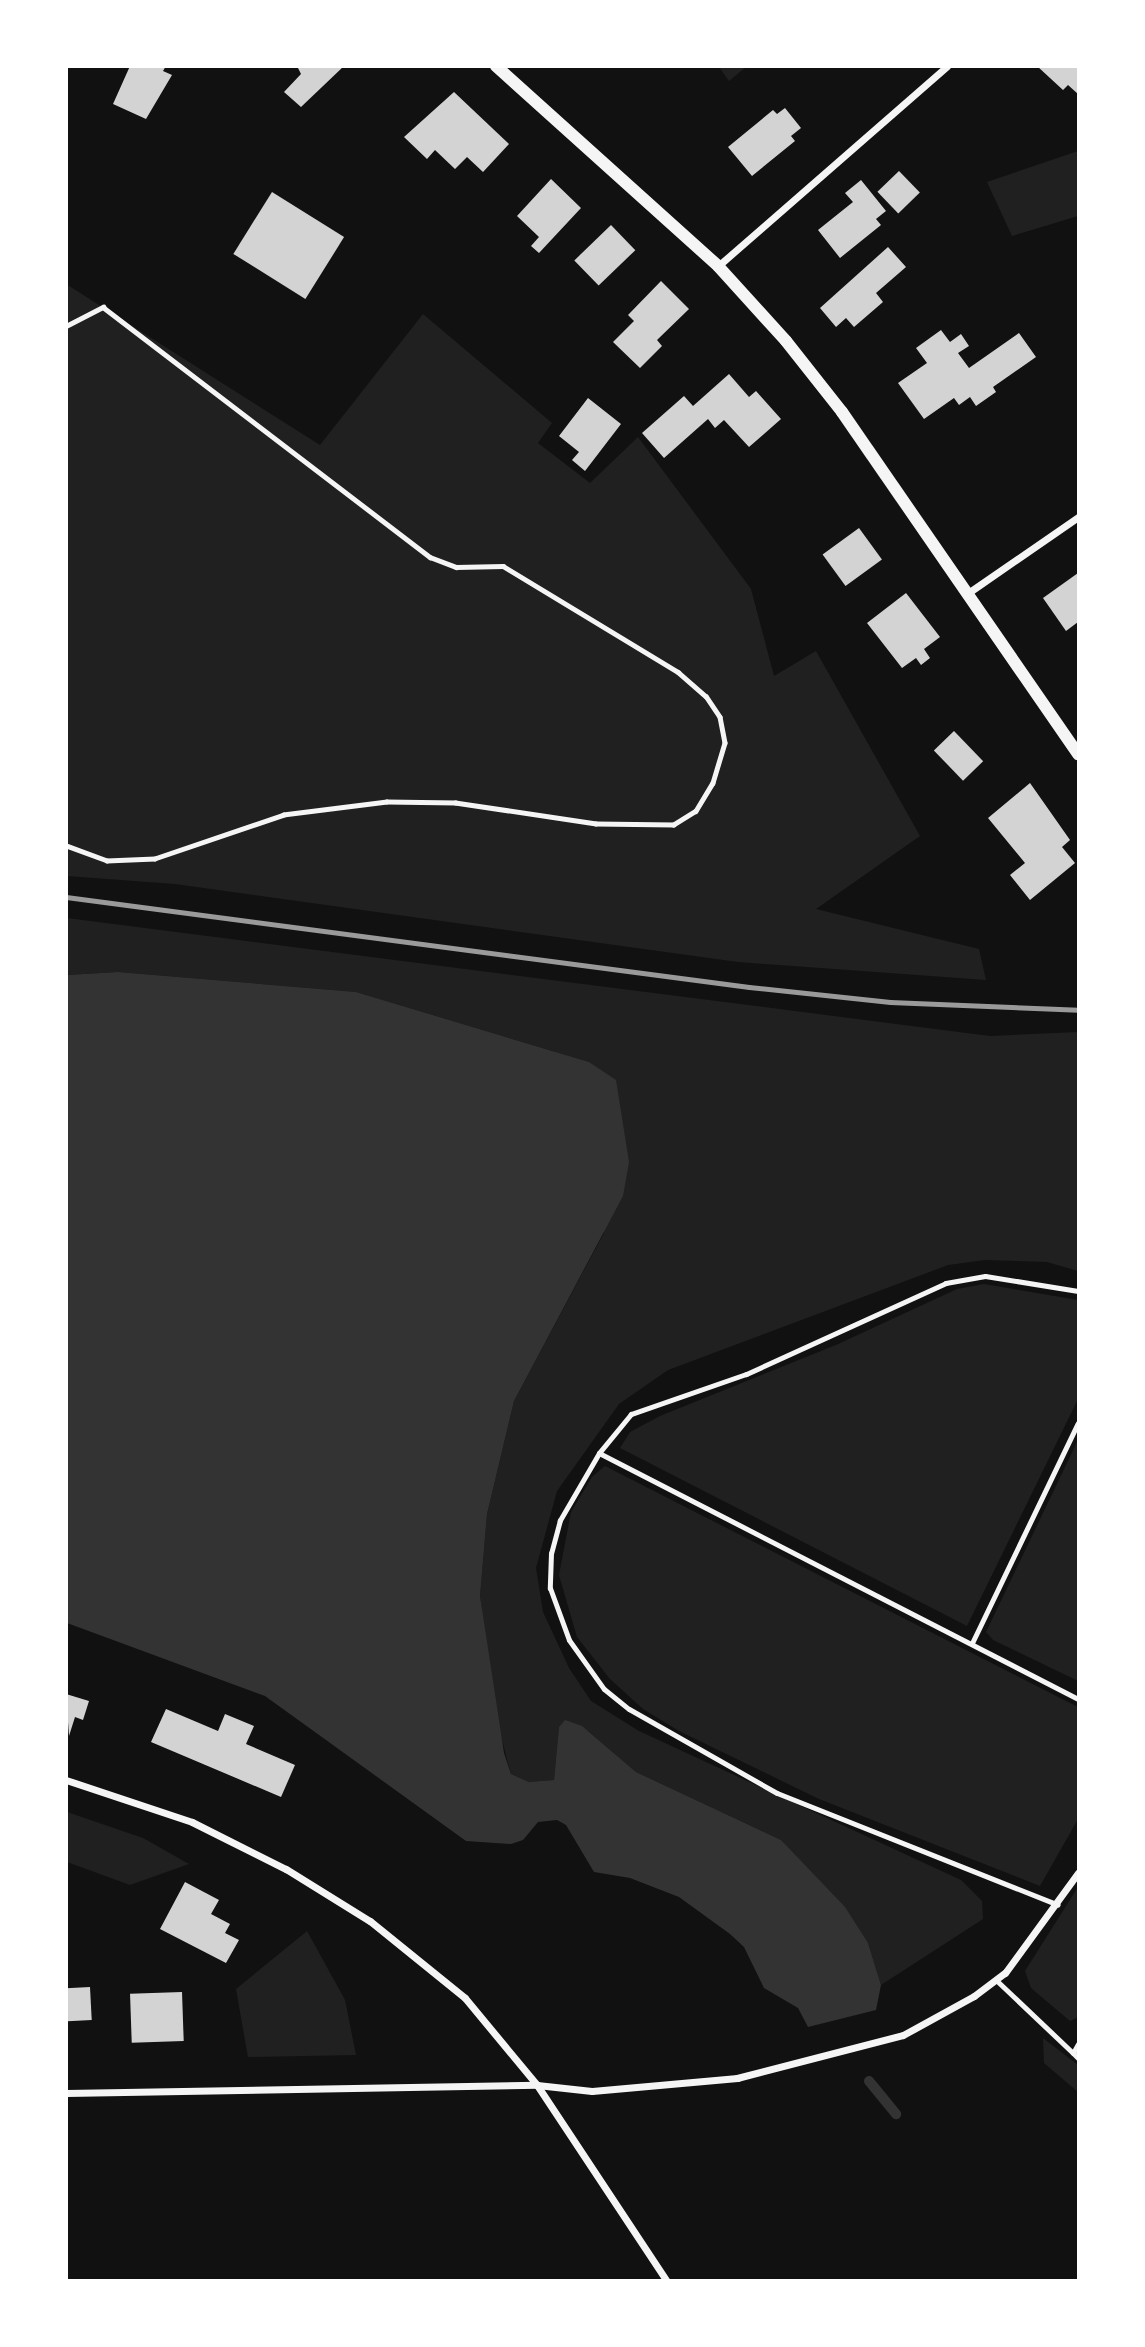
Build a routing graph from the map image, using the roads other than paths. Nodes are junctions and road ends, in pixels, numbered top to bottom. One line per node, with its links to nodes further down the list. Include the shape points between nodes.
1 (496, 66): 3 (street)
2 (947, 66): 3 (street)
3 (718, 266): 5 (street, via 842,412)
4 (1079, 517): 5 (street)
5 (968, 593): 6 (street)
6 (1079, 754)
7 (1079, 1291): 9 (lane, via 985,1276 946,1283 724,1383 631,1413)
8 (1079, 1423): 10 (lane)
9 (599, 1453): 10 (lane); 14 (lane, via 560,1520 551,1553 550,1588 569,1640 604,1689 629,1709 777,1793)
10 (972, 1643): 11 (lane)
11 (1079, 1699)
12 (66, 1780): 19 (street, via 192,1822 286,1869 370,1921 464,1998)
13 (1079, 1873): 14 (street)
14 (1058, 1905): 15 (street)
15 (996, 1980): 17 (lane); 19 (street, via 923,2026 881,2042 737,2078 631,2091)
16 (1079, 2044): 17 (lane)
17 (1073, 2053): 18 (lane)
18 (1079, 2058)
19 (537, 2085): 20 (street); 21 (street)
20 (66, 2093)
21 (666, 2280)

